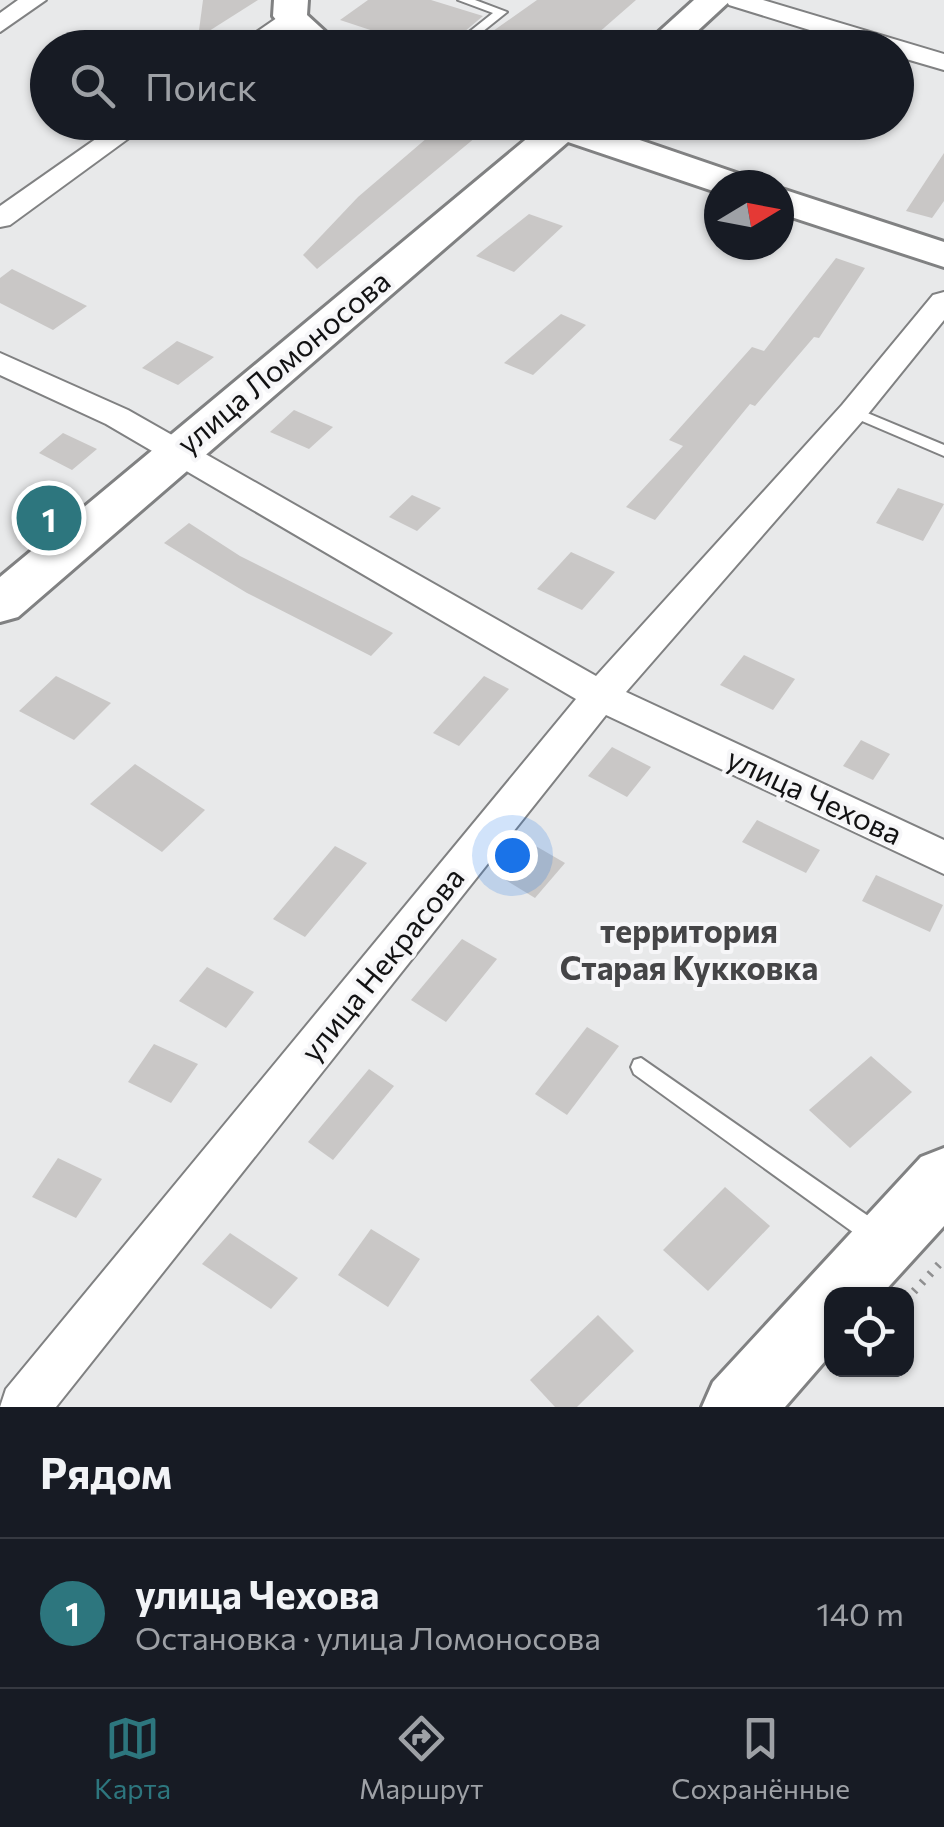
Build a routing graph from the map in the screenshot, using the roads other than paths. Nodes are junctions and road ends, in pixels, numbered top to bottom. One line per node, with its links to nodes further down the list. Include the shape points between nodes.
1 (34, 0): 6 (street)
2 (464, 0): 9 (lane, via 502,12)
3 (714, 0): 10 (street)
4 (738, 0): 11 (street)
5 (291, 8): 7 (street); 8 (street)
6 (0, 25)
7 (266, 30)
8 (303, 30)
9 (478, 30)
10 (679, 30)
11 (837, 30)
12 (914, 53): 13 (street)
13 (944, 62)
14 (112, 140): 19 (street)
15 (540, 140): 25 (street, улица Ломоносова)
16 (605, 140): 17 (street)
17 (704, 175)
18 (794, 205): 20 (street)
19 (0, 218)
20 (944, 255)
21 (944, 302): 23 (street, улица Некрасова)
22 (0, 362): 25 (street, улица Чехова, via 117,417)
23 (853, 412): 24 (lane); 27 (street, улица Некрасова)
24 (944, 450)
25 (176, 455): 26 (street, улица Ломоносова); 27 (street, улица Чехова)
26 (0, 604)
27 (600, 696): 28 (street, улица Чехова); 34 (street, улица Некрасова)
28 (944, 858)
29 (640, 1067): 31 (lane)
30 (944, 1179): 31 (street)
31 (912, 1267): 32 (street)
32 (856, 1287)
33 (824, 1310): 35 (street)
34 (24, 1407)
35 (738, 1407)

